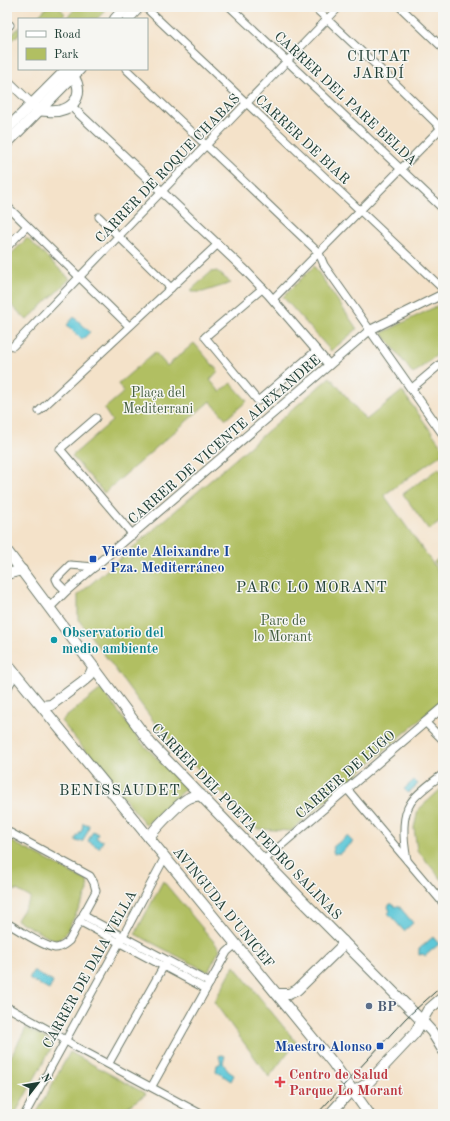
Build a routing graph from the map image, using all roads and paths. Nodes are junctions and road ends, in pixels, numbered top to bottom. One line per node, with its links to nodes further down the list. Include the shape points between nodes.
1 (126, 7): 8 (main road)
2 (139, 7): 9 (main road)
3 (145, 7): 16 (street, CARRER DE BIAR)
4 (230, 7): 12 (street, CARRER DEL PARE BELDA)
5 (314, 7): 10 (street)
6 (339, 7): 10 (street, CARRER DE ROQUE CHABAS)
7 (400, 7): 11 (street)
8 (116, 18)
9 (129, 18)
10 (327, 20): 12 (street, CARRER DE ROQUE CHABAS); 19 (street)
11 (443, 48)
12 (288, 61): 16 (street, CARRER DE ROQUE CHABAS); 23 (street, CARRER DEL PARE BELDA)
13 (127, 70): 22 (street)
14 (72, 71): 17 (main road, via 77,81 78,92); 18 (main road)
15 (7, 80): 18 (street)
16 (246, 104): 22 (street, CARRER DE ROQUE CHABAS); 27 (street, CARRER DE BIAR)
17 (71, 106): 18 (main road, via 57,112); 24 (street)
18 (36, 107): 20 (main road); 21 (main road)
19 (442, 128): 23 (street)
20 (7, 129)
21 (7, 143)
22 (206, 144): 24 (street, CARRER DE ROQUE CHABAS); 33 (street)
23 (401, 169): 26 (street, CARRER DEL PARE BELDA); 27 (street)
24 (162, 192): 30 (street, CARRER DE ROQUE CHABAS); 31 (street)
25 (7, 206): 29 (street)
26 (443, 208)
27 (361, 211): 33 (street); 37 (street, CARRER DE BIAR)
28 (99, 217): 30 (street)
29 (27, 226): 32 (street); 34 (street)
30 (118, 237): 34 (street, CARRER DE ROQUE CHABAS); 35 (street)
31 (218, 244): 35 (street); 36 (street)
32 (7, 247)
33 (319, 253): 39 (street); 41 (street, via 324,265)
34 (80, 277): 40 (street); 42 (street, CARRER DE ROQUE CHABAS)
35 (171, 288): 40 (street)
36 (263, 288): 39 (street); 43 (street, CARRER DE VICENTE ALEXANDRE, via 205,337 258,401)
37 (443, 289)
38 (443, 294): 41 (street, CARRER DE VICENTE ALEXANDRE)
39 (273, 299): 43 (street)
40 (129, 326): 47 (street)
41 (370, 330): 45 (street, CARRER DE VICENTE ALEXANDRE); 46 (street)
42 (12, 346)
43 (317, 350): 45 (street)
44 (443, 362): 46 (street)
45 (329, 365): 50 (street, CARRER DE VICENTE ALEXANDRE)
46 (412, 389): 49 (street)
47 (39, 411)
48 (96, 418): 50 (street, via 60,449)
49 (443, 434)
50 (133, 535): 52 (street, CARRER DE VICENTE ALEXANDRE)
51 (7, 551): 53 (main road, CARRER DEL POETA PEDRO SALINAS)
52 (95, 568): 55 (street, CARRER DE VICENTE ALEXANDRE); 55 (street, via 70,565 56,579)
53 (22, 570): 54 (main road); 56 (main road, CARRER DEL POETA PEDRO SALINAS)
54 (7, 574)
55 (66, 591): 56 (street, CARRER DE VICENTE ALEXANDRE)
56 (50, 607): 58 (main road, CARRER DEL POETA PEDRO SALINAS)
57 (7, 664): 59 (main road, AVINGUDA D'UNICEF)
58 (93, 668): 61 (main road, via 90,674 64,696 52,704); 67 (main road, CARRER DEL POETA PEDRO SALINAS, via 151,744)
59 (15, 674): 60 (street); 61 (main road, AVINGUDA D'UNICEF)
60 (7, 688)
61 (42, 706): 69 (main road, AVINGUDA D'UNICEF)
62 (443, 707): 63 (street, CARRER DE LUGO)
63 (425, 722): 64 (street); 66 (street, CARRER DE LUGO)
64 (443, 740)
65 (443, 774): 72 (street, via 410,804 404,830)
66 (347, 789): 71 (street, CARRER DE LUGO); 72 (street)
67 (201, 795): 69 (main road, via 189,797 152,832); 71 (main road, CARRER DEL POETA PEDRO SALINAS)
68 (7, 831): 74 (street, via 90,876 96,891)
69 (149, 838): 70 (main road, AVINGUDA D'UNICEF)
70 (165, 857): 77 (street, CARRER DE DAIA VELLA); 79 (main road, AVINGUDA D'UNICEF)
71 (264, 860): 78 (main road, CARRER DEL POETA PEDRO SALINAS)
72 (408, 862): 73 (street)
73 (443, 903)
74 (84, 913): 75 (street); 77 (street)
75 (79, 921): 76 (street, via 69,941 56,948); 77 (street)
76 (7, 923)
77 (121, 940): 80 (street); 86 (street, CARRER DE DAIA VELLA)
78 (344, 941): 82 (main road, via 297,990 288,994); 85 (main road, CARRER DEL POETA PEDRO SALINAS)
79 (236, 944): 81 (street, via 227,952); 82 (main road, AVINGUDA D'UNICEF)
80 (166, 963): 81 (street); 88 (street)
81 (208, 986): 89 (street)
82 (278, 994): 90 (main road, AVINGUDA D'UNICEF)
83 (443, 997): 85 (main road, via 428,1010)
84 (7, 1007): 86 (street)
85 (422, 1022): 87 (main road, CARRER DEL POETA PEDRO SALINAS); 90 (main road, via 415,1033 367,1084)
86 (66, 1040): 88 (street); 91 (street, CARRER DE DAIA VELLA)
87 (443, 1050)
88 (109, 1063): 89 (street)
89 (152, 1086): 92 (street)
90 (354, 1091): 93 (main road); 94 (main road, AVINGUDA D'UNICEF)
91 (24, 1114)
92 (201, 1114)
93 (330, 1114)
94 (369, 1114)

